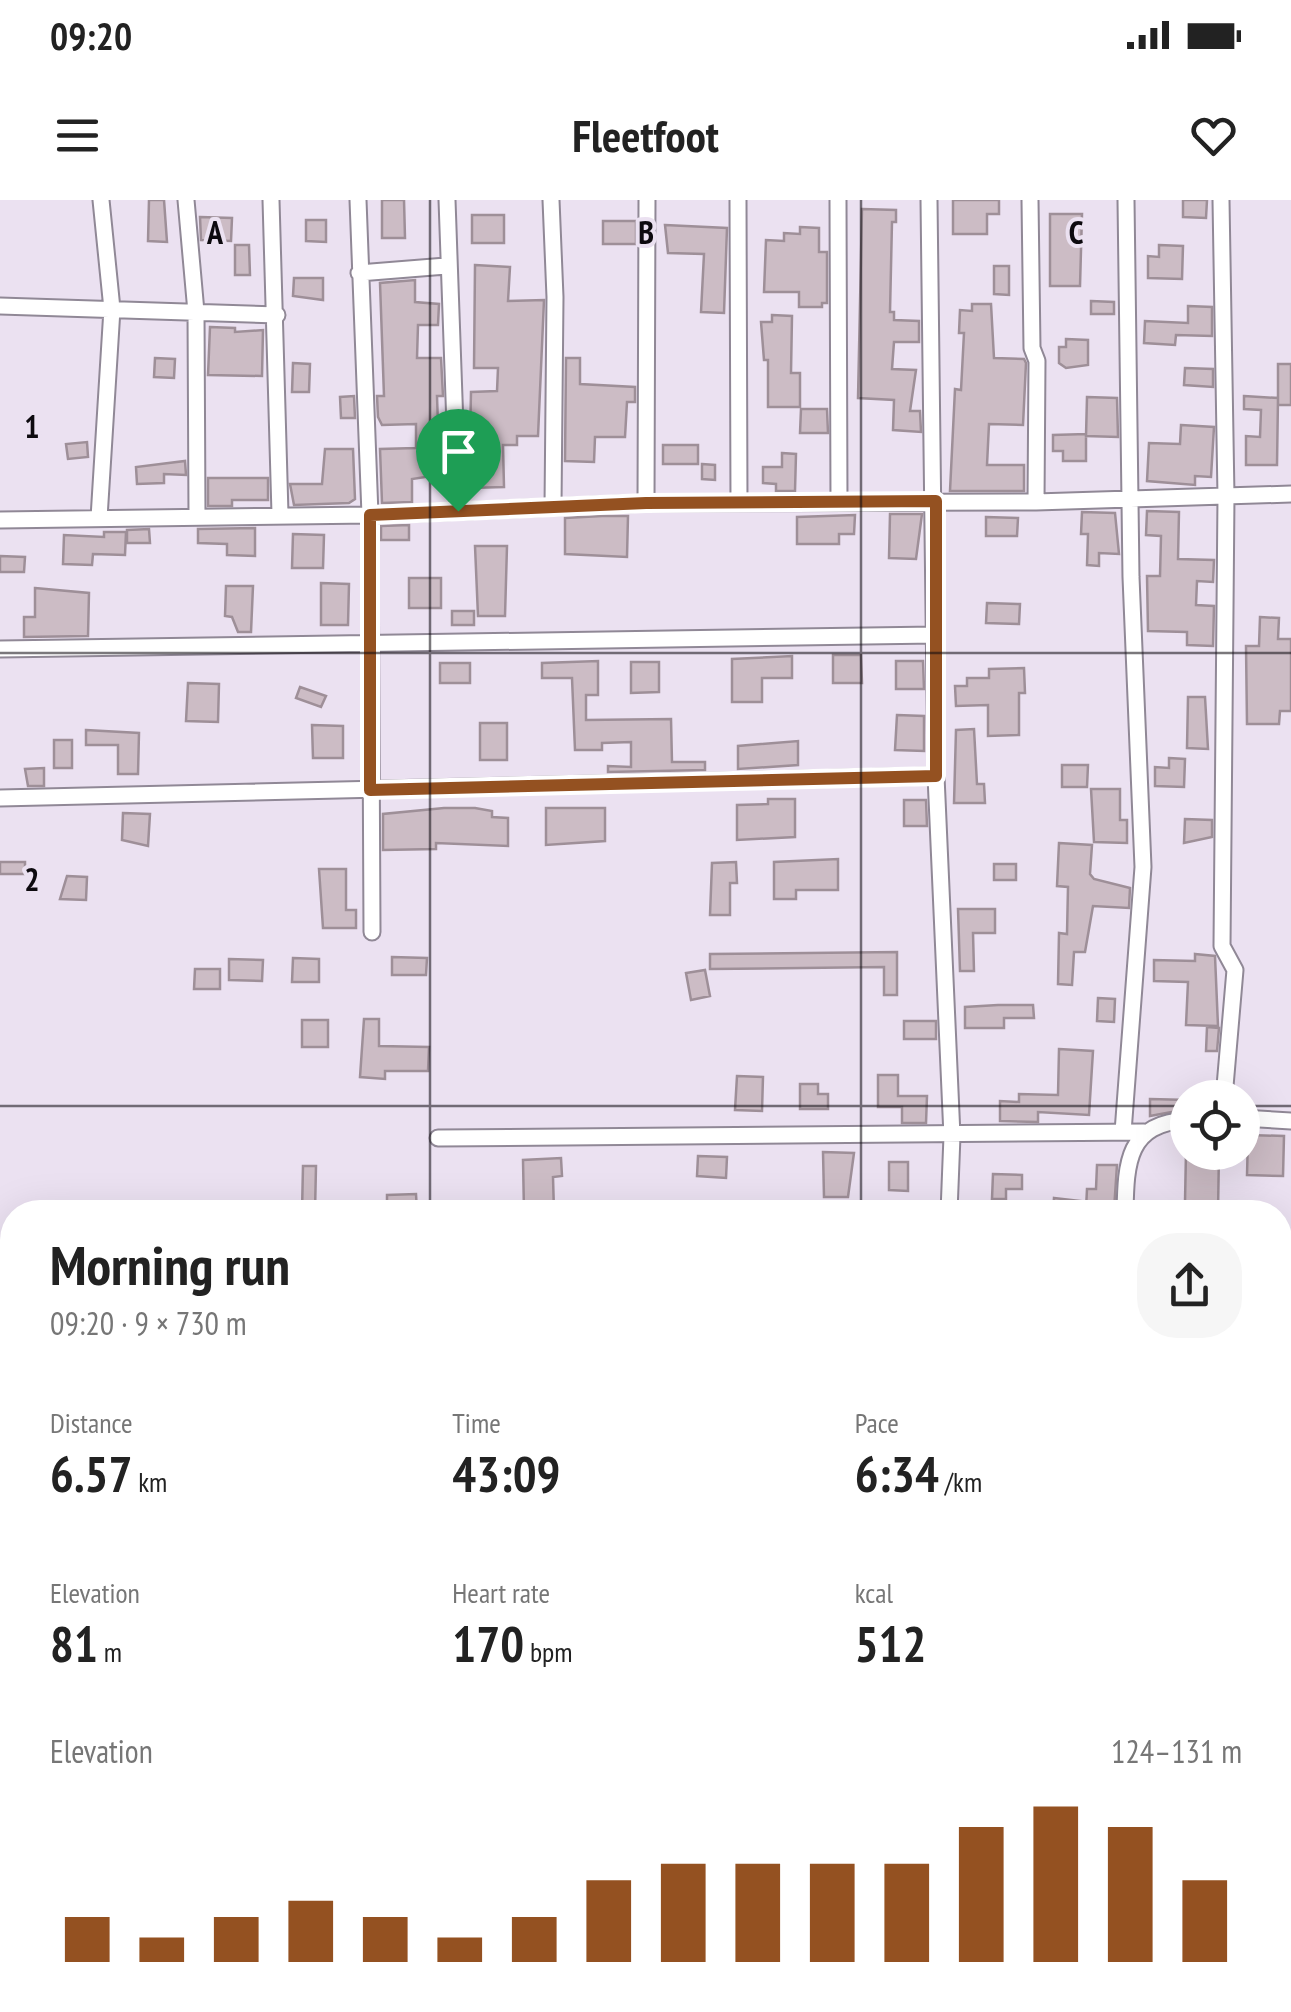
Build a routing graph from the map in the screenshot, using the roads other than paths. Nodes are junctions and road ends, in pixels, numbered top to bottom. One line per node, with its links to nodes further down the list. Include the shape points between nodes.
1 (101, 200): 17 (street)
2 (186, 200): 18 (street)
3 (271, 200): 19 (street)
4 (358, 200): 15 (street)
5 (446, 200): 14 (street)
6 (550, 200): 28 (street)
7 (647, 200): 27 (street)
8 (738, 200): 25 (street)
9 (838, 200): 23 (street)
10 (929, 200): 24 (street)
11 (1030, 200): 26 (street)
12 (1126, 200): 22 (street)
13 (1221, 200): 21 (street)
14 (446, 266): 15 (street); 29 (street)
15 (359, 273): 31 (street)
16 (0, 306): 17 (street)
17 (112, 310): 18 (street); 33 (street)
18 (196, 312): 19 (street); 32 (street)
19 (277, 315): 30 (street)
20 (1291, 494): 21 (street)
21 (1226, 496): 22 (street); 42 (street, via 1222,946 1235,970)
22 (1131, 500): 26 (street); 46 (street, via 1143,867)
23 (838, 501): 24 (street); 25 (street)
24 (936, 501): 26 (street); 35 (street)
25 (739, 502): 27 (street)
26 (1036, 502)
27 (646, 503): 28 (street)
28 (554, 506): 29 (street)
29 (458, 511): 31 (street)
30 (280, 514): 31 (street); 32 (street)
31 (370, 515): 36 (street)
32 (197, 516): 33 (street)
33 (99, 518): 34 (street)
34 (0, 520)
35 (934, 635): 36 (street); 38 (street)
36 (368, 642): 37 (street); 39 (street)
37 (0, 649)
38 (936, 776): 39 (street); 48 (street)
39 (370, 790): 40 (street); 41 (street)
40 (0, 798)
41 (372, 932)
42 (1226, 1080)
43 (1260, 1119): 45 (street)
44 (1170, 1121): 47 (street)
45 (1291, 1121)
46 (1124, 1132): 47 (street); 48 (street)
47 (1144, 1132): 51 (street, via 1126,1164)
48 (952, 1136): 49 (street); 50 (street)
49 (438, 1138)
50 (949, 1200)
51 (1125, 1200)

